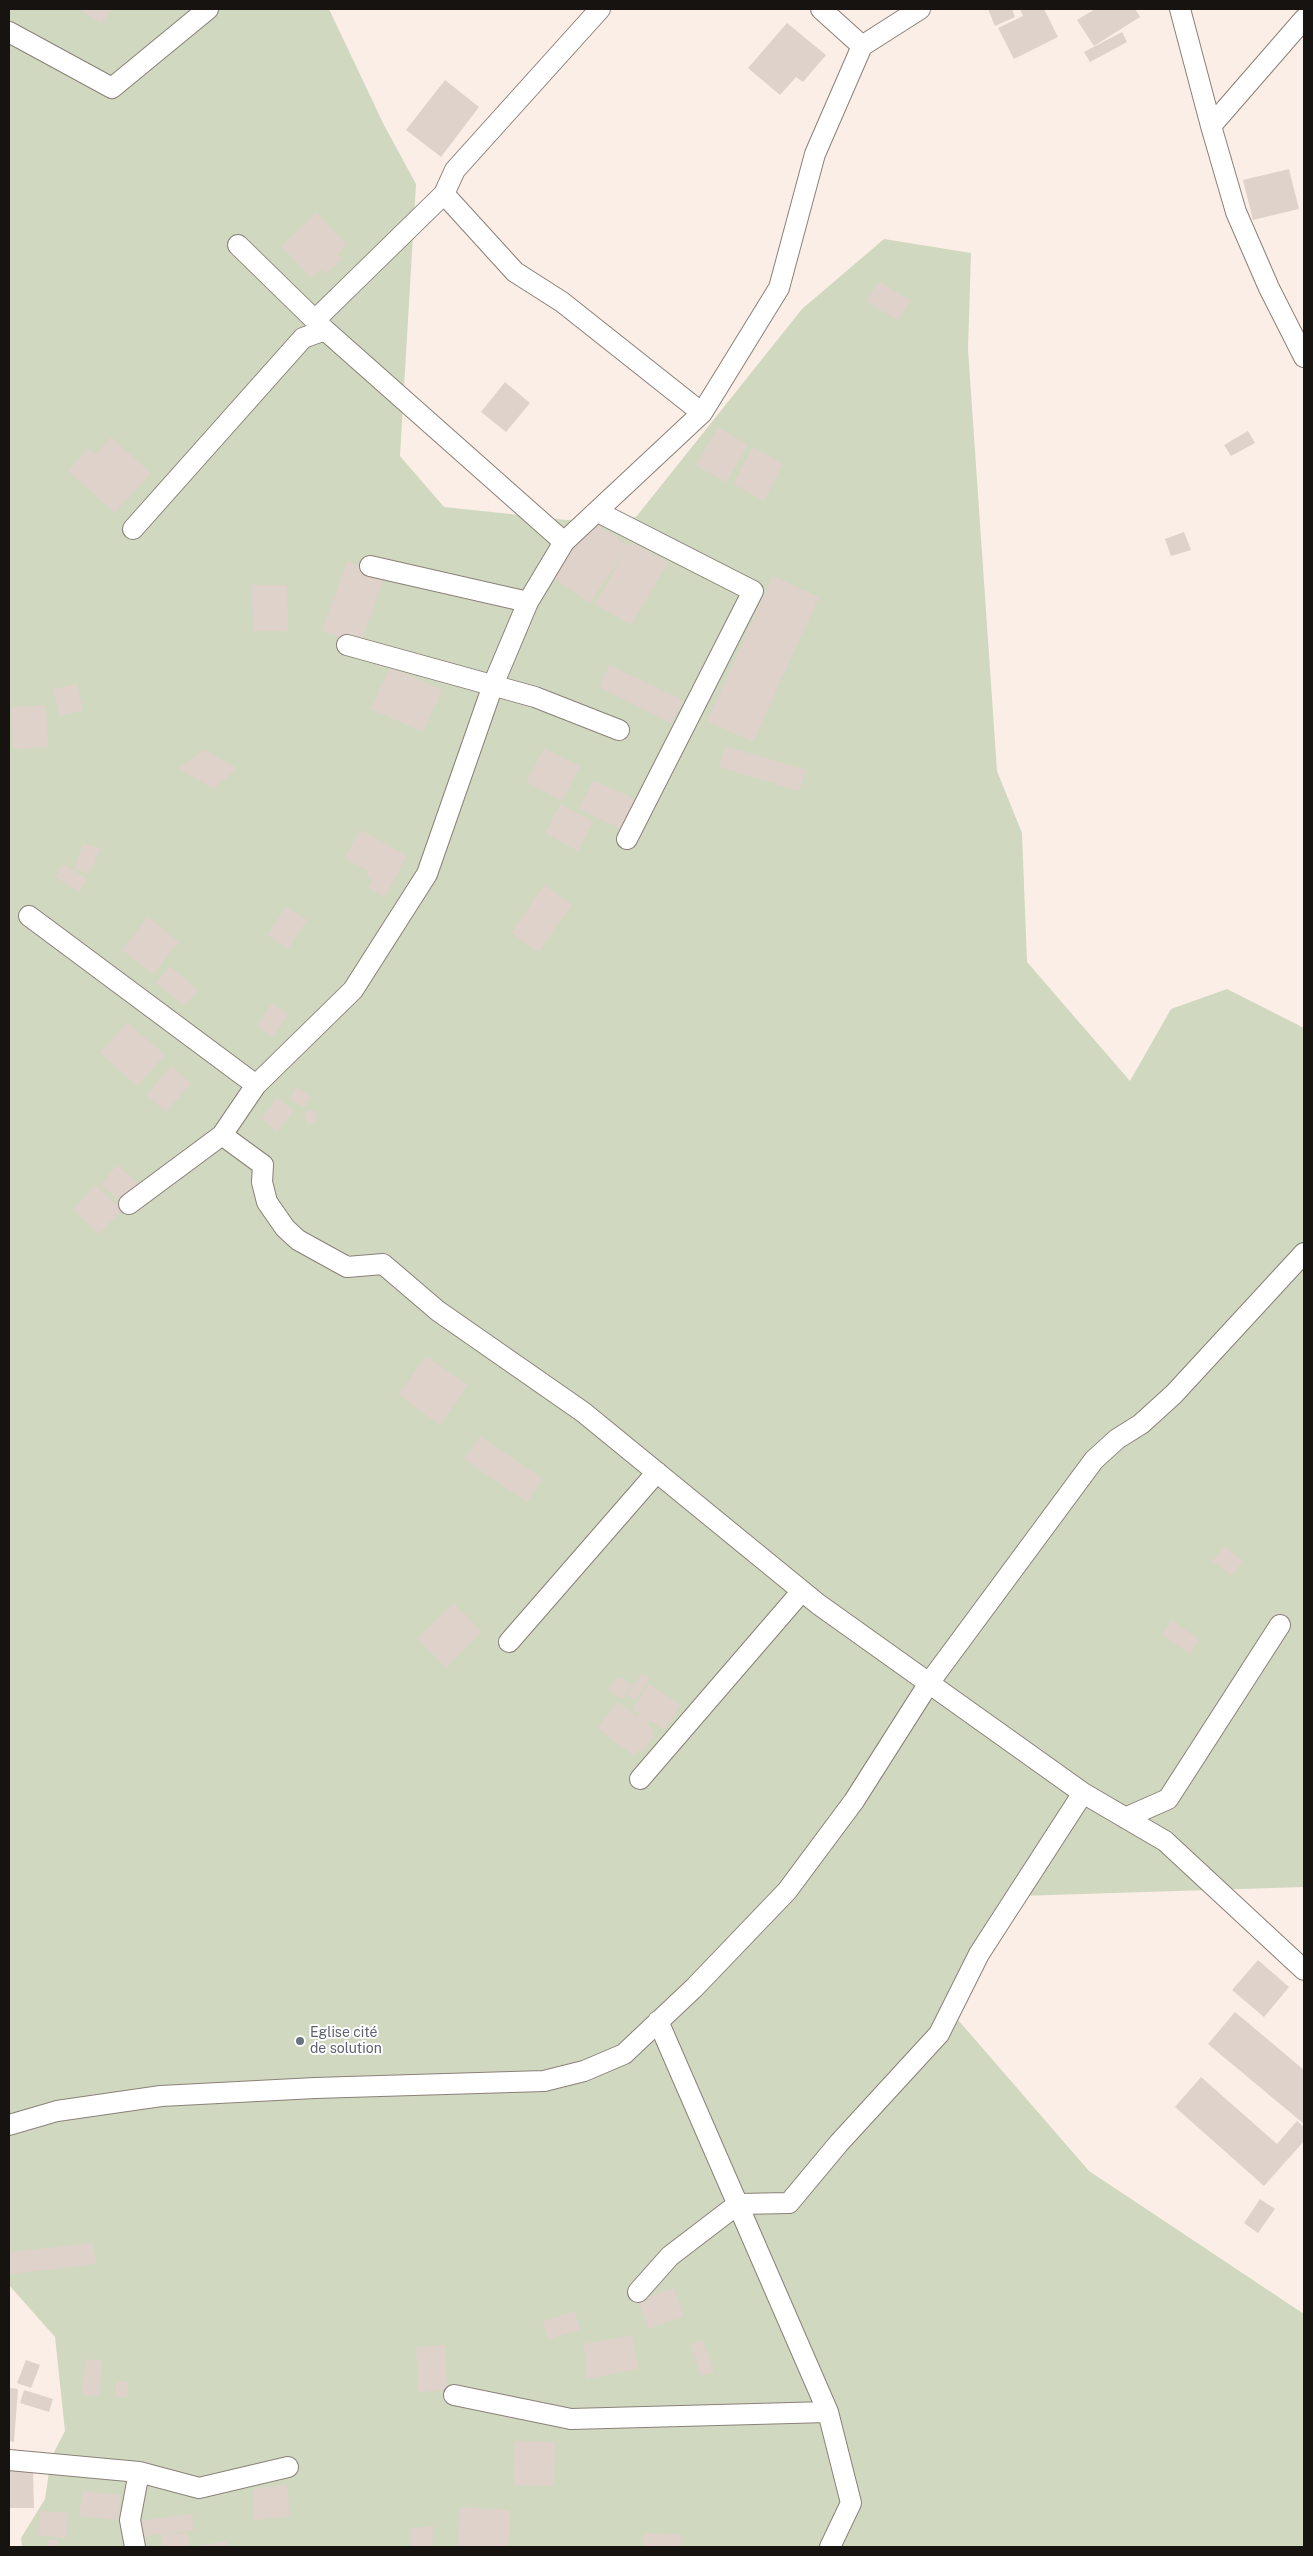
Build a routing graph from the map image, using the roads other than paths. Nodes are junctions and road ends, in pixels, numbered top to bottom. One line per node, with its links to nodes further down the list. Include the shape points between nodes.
1 (208, 9): 7 (street, via 112,88)
2 (600, 9): 10 (street, via 455,170)
3 (821, 9): 8 (street)
4 (920, 9): 8 (street)
5 (1180, 9): 9 (street)
6 (1304, 19): 9 (street)
7 (9, 32)
8 (862, 46): 14 (street, via 815,154 779,288)
9 (1211, 126): 13 (street, via 1236,212)
10 (444, 194): 12 (street); 14 (street, via 514,272 562,302)
11 (238, 245): 12 (street)
12 (320, 325): 16 (street, via 303,338); 17 (street)
13 (1304, 357)
14 (702, 413): 15 (street)
15 (598, 512): 17 (street); 23 (street, via 753,591)
16 (133, 529)
17 (564, 542): 19 (street)
18 (370, 566): 19 (street)
19 (528, 602): 21 (street)
20 (347, 645): 21 (street)
21 (493, 685): 22 (street, via 535,697); 25 (street, via 428,874 353,990)
22 (619, 730)
23 (627, 839)
24 (29, 916): 25 (street)
25 (256, 1085): 26 (street)
26 (222, 1135): 27 (street); 29 (street, via 263,1165 266,1202 298,1240 347,1267 383,1264 438,1311 583,1412)
27 (128, 1204)
28 (1304, 1253): 33 (street, via 1174,1394 1094,1460)
29 (657, 1472): 30 (street); 32 (street)
30 (802, 1591): 33 (street); 34 (street)
31 (1280, 1625): 36 (street, via 1168,1799)
32 (509, 1642)
33 (929, 1683): 35 (street); 38 (street, via 854,1801 786,1891)
34 (640, 1779)
35 (1083, 1793): 36 (street); 40 (street, via 979,1954 940,2034 839,2143 789,2203)
36 (1125, 1818): 37 (street, via 1165,1842)
37 (1304, 1970)
38 (658, 2021): 39 (street, via 624,2054 544,2081 161,2096 57,2111); 40 (street)
39 (9, 2125)
40 (738, 2204): 41 (street, via 670,2256); 43 (street)
41 (638, 2292)
42 (454, 2395): 43 (street, via 570,2419)
43 (828, 2412): 48 (street, via 851,2503)
44 (9, 2460): 46 (street)
45 (288, 2467): 46 (street, via 199,2488)
46 (139, 2472): 47 (street, via 130,2520)
47 (135, 2547)
48 (830, 2547)

